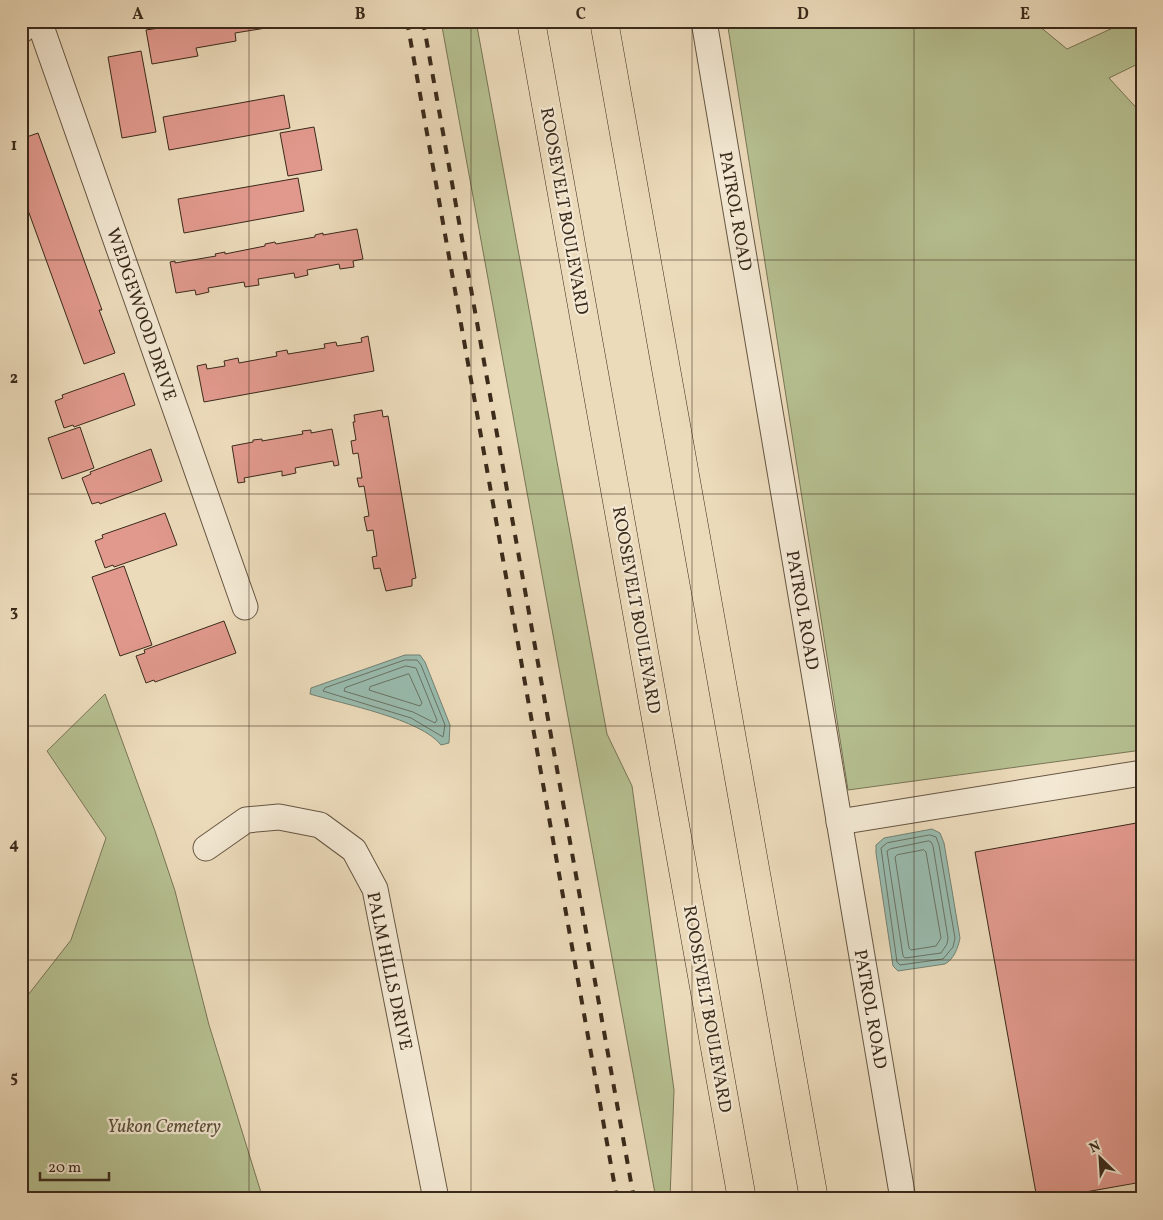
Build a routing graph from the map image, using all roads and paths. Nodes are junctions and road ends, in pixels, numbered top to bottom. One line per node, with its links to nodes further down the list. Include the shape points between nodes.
1 (33, 21): 6 (street)
2 (40, 21): 7 (street, WEDGEWOOD DRIVE)
3 (531, 21): 12 (highway, ROOSEVELT BOULEVARD)
4 (604, 21): 13 (highway)
5 (704, 21): 9 (street, PATROL ROAD)
6 (21, 31)
7 (245, 607)
8 (1142, 773): 9 (street)
9 (839, 822): 14 (street, PATROL ROAD)
10 (206, 848): 11 (street, PALM HILLS DRIVE, via 246,820 279,817 320,825 354,850 375,889)
11 (436, 1199)
12 (742, 1199)
13 (814, 1199)
14 (903, 1199)

